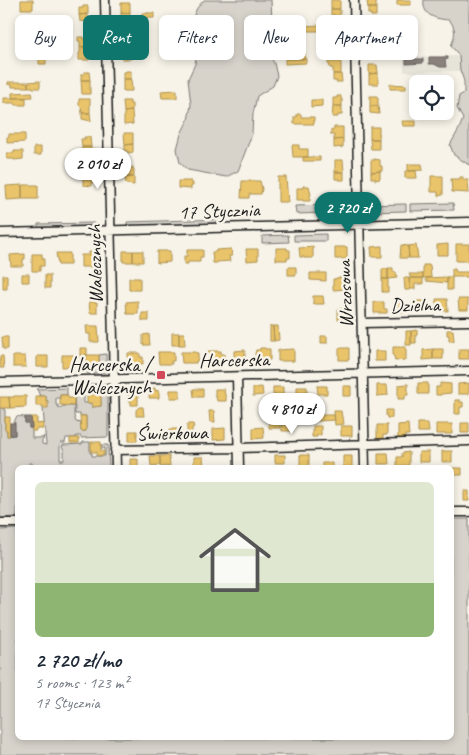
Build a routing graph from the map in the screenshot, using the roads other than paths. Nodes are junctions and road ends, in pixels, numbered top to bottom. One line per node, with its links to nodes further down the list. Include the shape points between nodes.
1 (105, 0): 5 (street, Walecznych)
2 (354, 0): 4 (street, Wrzosowa)
3 (469, 222): 4 (street, 17 Stycznia)
4 (359, 224): 5 (street, 17 Stycznia); 8 (street, Wrzosowa)
5 (110, 230): 6 (street, 17 Stycznia); 12 (street, Walecznych)
6 (0, 233)
7 (469, 321): 8 (street, Dzielna)
8 (362, 323): 10 (street, Wrzosowa)
9 (469, 371): 10 (street, Harcerska)
10 (363, 374): 11 (street, Harcerska); 15 (street, Wrzosowa)
11 (238, 377): 12 (street, Harcerska); 16 (street)
12 (114, 380): 13 (street, Harcerska); 17 (street, Walecznych)
13 (0, 382)
14 (469, 441): 15 (street, Świerkowa)
15 (364, 444): 16 (street, Świerkowa); 20 (street, Wrzosowa)
16 (239, 448): 17 (street, Świerkowa); 19 (street)
17 (115, 450): 18 (street, Walecznych)
18 (116, 465)
19 (239, 465)
20 (364, 465)
21 (454, 512): 22 (street)
22 (469, 512)
23 (0, 523): 24 (street)
24 (15, 523)

